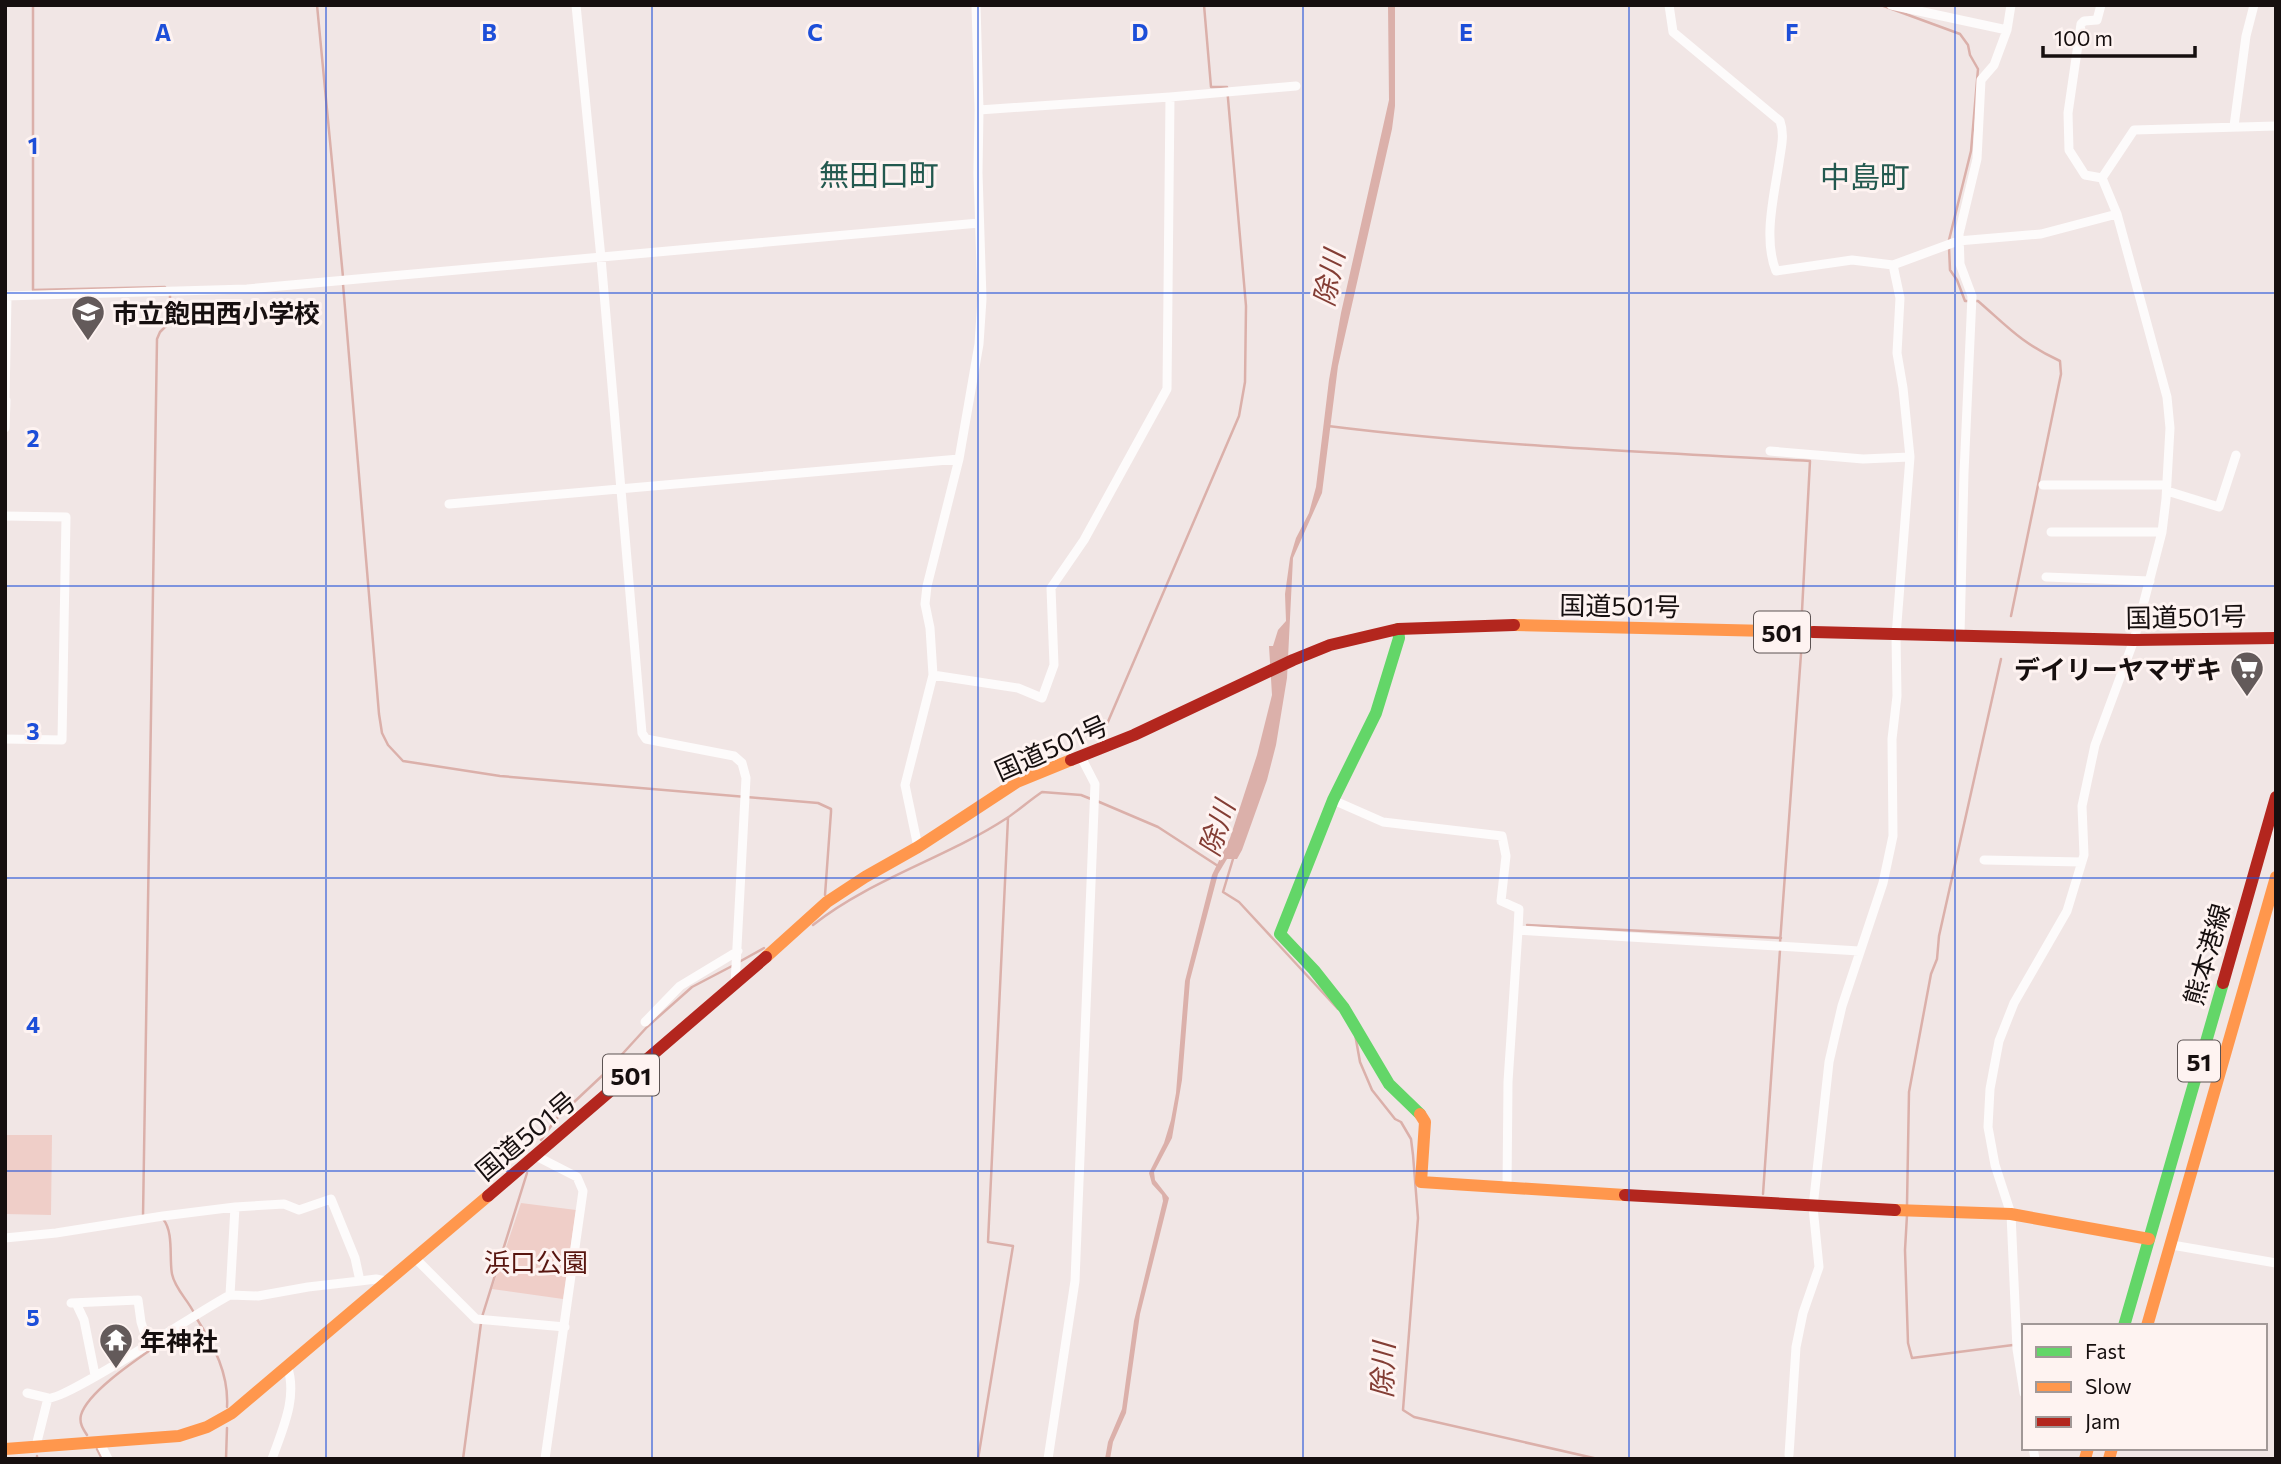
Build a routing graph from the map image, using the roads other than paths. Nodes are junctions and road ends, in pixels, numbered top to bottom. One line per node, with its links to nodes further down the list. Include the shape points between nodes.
1 (576, 5): 18 (street)
2 (976, 5): 11 (street)
3 (1669, 5): 19 (street, via 1673,32 1780,121 1784,132 1771,237 1776,271 1852,260)
4 (1891, 5): 8 (street)
5 (2011, 5): 8 (street)
6 (2101, 5): 14 (street, via 2097,20 2081,24 2068,113 2069,150 2085,175)
7 (2254, 5): 12 (street)
8 (2007, 30): 17 (street, via 1994,65 1981,80 1977,159)
9 (1296, 86): 10 (street)
10 (1170, 97): 11 (street); 41 (street, via 1167,389 1084,540 1051,588 1054,665 1042,698 1018,688)
11 (979, 110): 16 (street)
12 (2234, 126): 13 (street); 14 (street, via 2134,130)
13 (2276, 127)
14 (2102, 178): 15 (street)
15 (2118, 214): 17 (street, via 2041,234); 28 (street, via 2167,397)
16 (979, 223): 18 (street); 26 (street, via 979,344)
17 (1958, 242): 19 (street); 37 (street, via 1960,264 1972,296)
18 (601, 258): 20 (street, via 247,289); 29 (street)
19 (1892, 265): 25 (street, via 1899,298 1897,354)
20 (6, 296): 21 (street)
21 (6, 400): 22 (street)
22 (5, 428)
23 (1770, 451): 25 (street, via 1863,459)
24 (2236, 455): 28 (street, via 2219,507)
25 (1910, 457): 38 (street)
26 (959, 459): 29 (street); 41 (street, via 927,586)
27 (2043, 485): 28 (street)
28 (2167, 488): 33 (street)
29 (621, 490): 30 (street); 51 (street, via 642,733 646,739 734,756 742,763 746,778)
30 (449, 504)
31 (5, 516): 42 (street, via 66,517 62,740)
32 (2051, 532): 33 (street)
33 (2162, 533): 35 (street)
34 (2046, 577): 35 (street)
35 (2150, 580): 40 (street)
36 (1398, 629): 38 (main road, 国道501号 / 501, via 1490,624); 43 (main road, 国道501号 / 501, via 1331,645 1293,660); 45 (main road, via 1376,713)
37 (1960, 635): 38 (main road, 国道501号 / 501); 40 (main road, 国道501号 / 501)
38 (1896, 636): 52 (street, via 1893,836 1883,883)
39 (2276, 638): 40 (main road, 国道501号 / 501)
40 (2134, 640): 48 (street, via 2095,745 2082,806)
41 (933, 675): 46 (street, via 905,785)
42 (5, 739)
43 (1081, 757): 46 (main road, 国道501号 / 501, via 1017,782); 84 (street, via 1095,784 1075,1282)
44 (2276, 797): 61 (main road, 熊本港線 / 51)
45 (1333, 800): 50 (street, via 1384,822 1502,836 1506,856 1501,901 1519,909); 56 (main road, via 1280,934 1343,1006 1386,1081 1422,1114 1421,1182)
46 (918, 847): 53 (main road, 国道501号 / 501, via 827,902)
47 (1984, 860): 48 (street)
48 (2082, 862): 59 (street, via 2067,911 2014,1003 1999,1041 1987,1128)
49 (2276, 877): 62 (main road, 熊本港線 / 51)
50 (1518, 930): 52 (street); 56 (street, via 1508,1082)
51 (738, 951): 53 (street); 54 (street, via 680,986)
52 (1859, 951): 58 (street, via 1829,1062)
53 (735, 985): 55 (main road, 国道501号 / 501)
54 (645, 1021)
55 (536, 1156): 63 (main road, 国道501号 / 501); 70 (street, via 578,1177 583,1191)
56 (1507, 1188): 58 (main road)
57 (235, 1207): 60 (street); 65 (street, via 284,1204 299,1210 331,1199); 67 (street)
58 (1813, 1207): 59 (main road); 80 (street, via 1819,1267 1796,1347)
59 (2011, 1214): 61 (main road); 74 (street)
60 (5, 1238)
61 (2149, 1239): 68 (main road, 熊本港線 / 51)
62 (2172, 1245): 64 (street); 69 (main road, 熊本港線 / 51)
63 (415, 1258): 66 (main road, 国道501号 / 501); 70 (street, via 476,1319)
64 (2276, 1263)
65 (360, 1281): 66 (street); 67 (street, via 258,1296)
66 (386, 1281): 72 (main road, 国道501号 / 501)
67 (230, 1295): 71 (street)
68 (2125, 1324)
69 (2148, 1324)
70 (565, 1327): 83 (street)
71 (148, 1344): 73 (street); 73 (street, via 138,1300 74,1303 84,1320)
72 (288, 1365): 77 (main road, 国道501号 / 501, via 232,1413 194,1433); 82 (street, via 293,1389)
73 (95, 1375): 76 (street, via 62,1395)
74 (2022, 1380)
75 (27, 1393): 76 (street)
76 (47, 1398): 78 (street)
77 (99, 1441): 78 (main road, 国道501号 / 501); 81 (street)
78 (36, 1446): 79 (main road, 国道501号 / 501)
79 (5, 1449)
80 (1789, 1455)
81 (108, 1459)
82 (272, 1459)
83 (545, 1459)
84 (1048, 1459)

